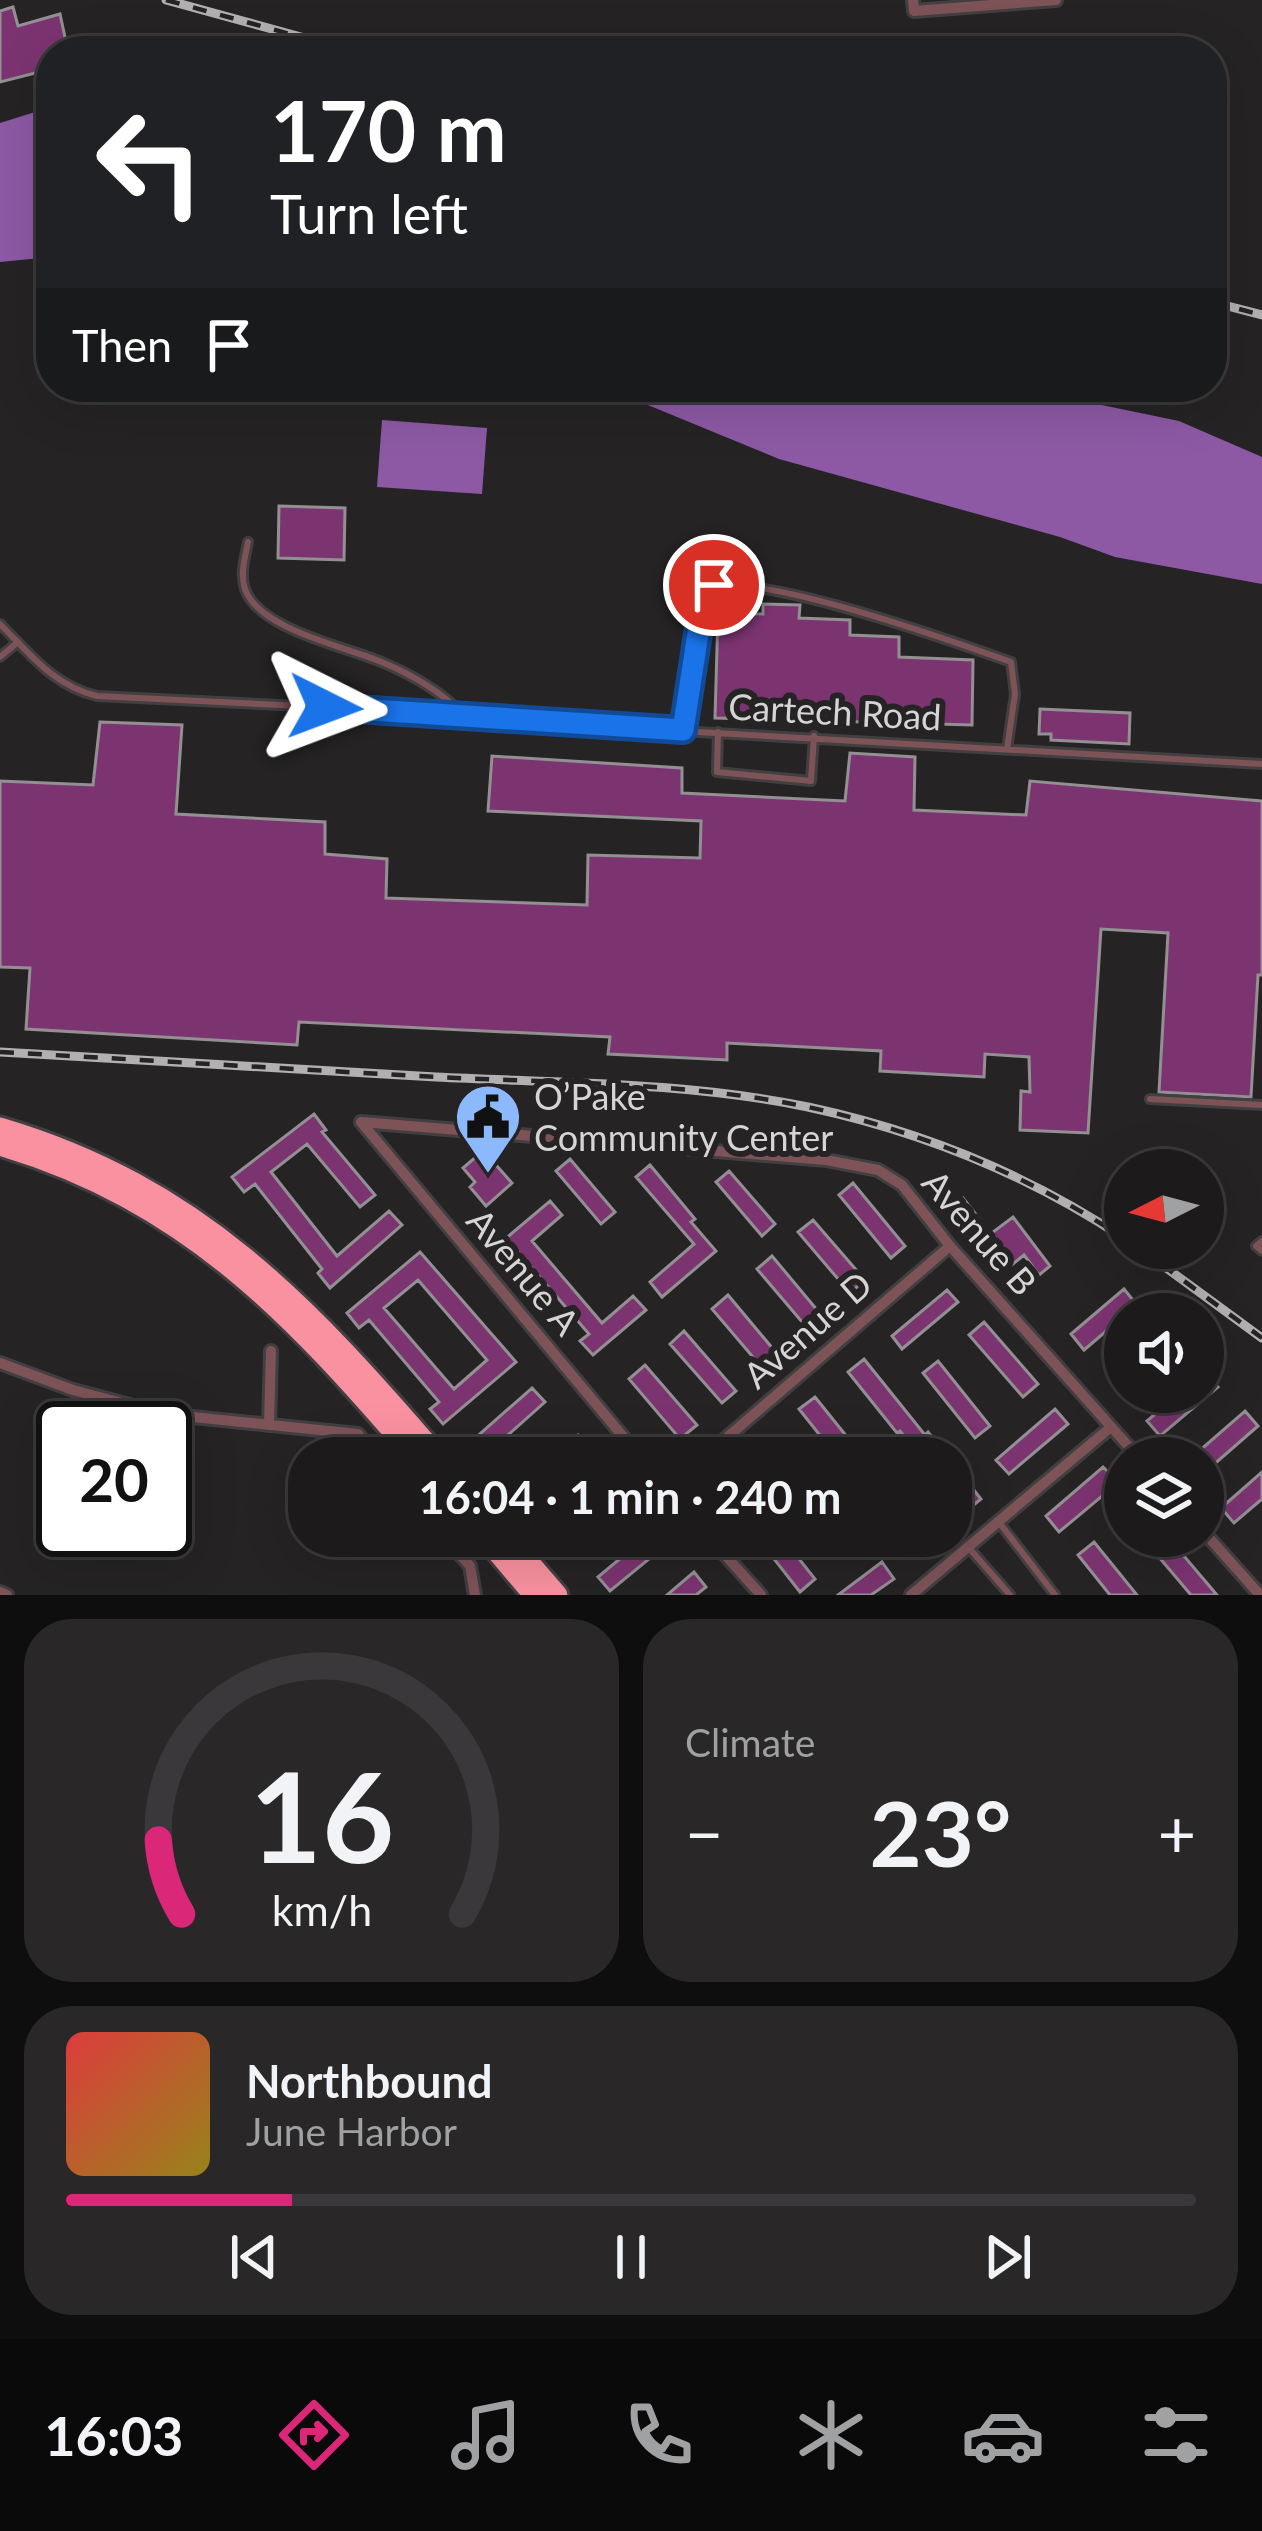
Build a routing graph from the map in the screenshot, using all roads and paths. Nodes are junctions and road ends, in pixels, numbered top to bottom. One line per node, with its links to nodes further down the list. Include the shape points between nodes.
1 (913, 0): 2 (street, via 914,11)
2 (1056, 0)
3 (248, 542): 7 (lane, via 245,590 264,611 384,663)
4 (0, 624): 5 (lane, Cartech Road)
5 (18, 642): 6 (lane); 7 (lane, Cartech Road, via 48,674 97,696)
6 (0, 657)
7 (462, 714): 8 (lane, Cartech Road)
8 (683, 730): 9 (lane, Cartech Road); 11 (lane, via 705,589 735,584 1011,662)
9 (718, 732): 10 (lane, Cartech Road); 10 (lane, via 718,772 812,781)
10 (814, 736): 11 (lane, Cartech Road)
11 (1007, 748): 12 (lane, Cartech Road)
12 (1262, 764)
13 (1150, 1099): 14 (lane)
14 (1262, 1105)
15 (362, 1122): 19 (street, Avenue B, via 878,1170 902,1185); 28 (street, Avenue A)
16 (0, 1128): 27 (highway, via 111,1170 219,1235 311,1315)
17 (0, 1145): 26 (highway, via 104,1185 209,1248 300,1326)
18 (1262, 1241): 20 (lane)
19 (950, 1246): 24 (street, Avenue B); 29 (street, Avenue D)
20 (1262, 1251)
21 (271, 1351): 23 (street)
22 (0, 1363): 23 (street, via 135,1408)
23 (269, 1426): 25 (street)
24 (1112, 1427): 30 (street, Avenue B); 31 (street)
25 (360, 1437)
26 (398, 1437)
27 (420, 1437)
28 (624, 1437)
29 (727, 1437)
30 (1121, 1437)
31 (998, 1522): 32 (street); 40 (lane)
32 (972, 1544)
33 (972, 1552): 46 (lane)
34 (1224, 1555): 48 (street)
35 (462, 1557): 41 (street)
36 (502, 1557): 42 (highway)
37 (524, 1557): 43 (highway)
38 (727, 1557): 44 (street)
39 (956, 1557): 45 (street)
40 (1055, 1594): 47 (lane)
41 (475, 1595)
42 (534, 1595)
43 (557, 1595)
44 (760, 1595)
45 (910, 1595)
46 (1010, 1595)
47 (1065, 1595)
48 (1260, 1595)

